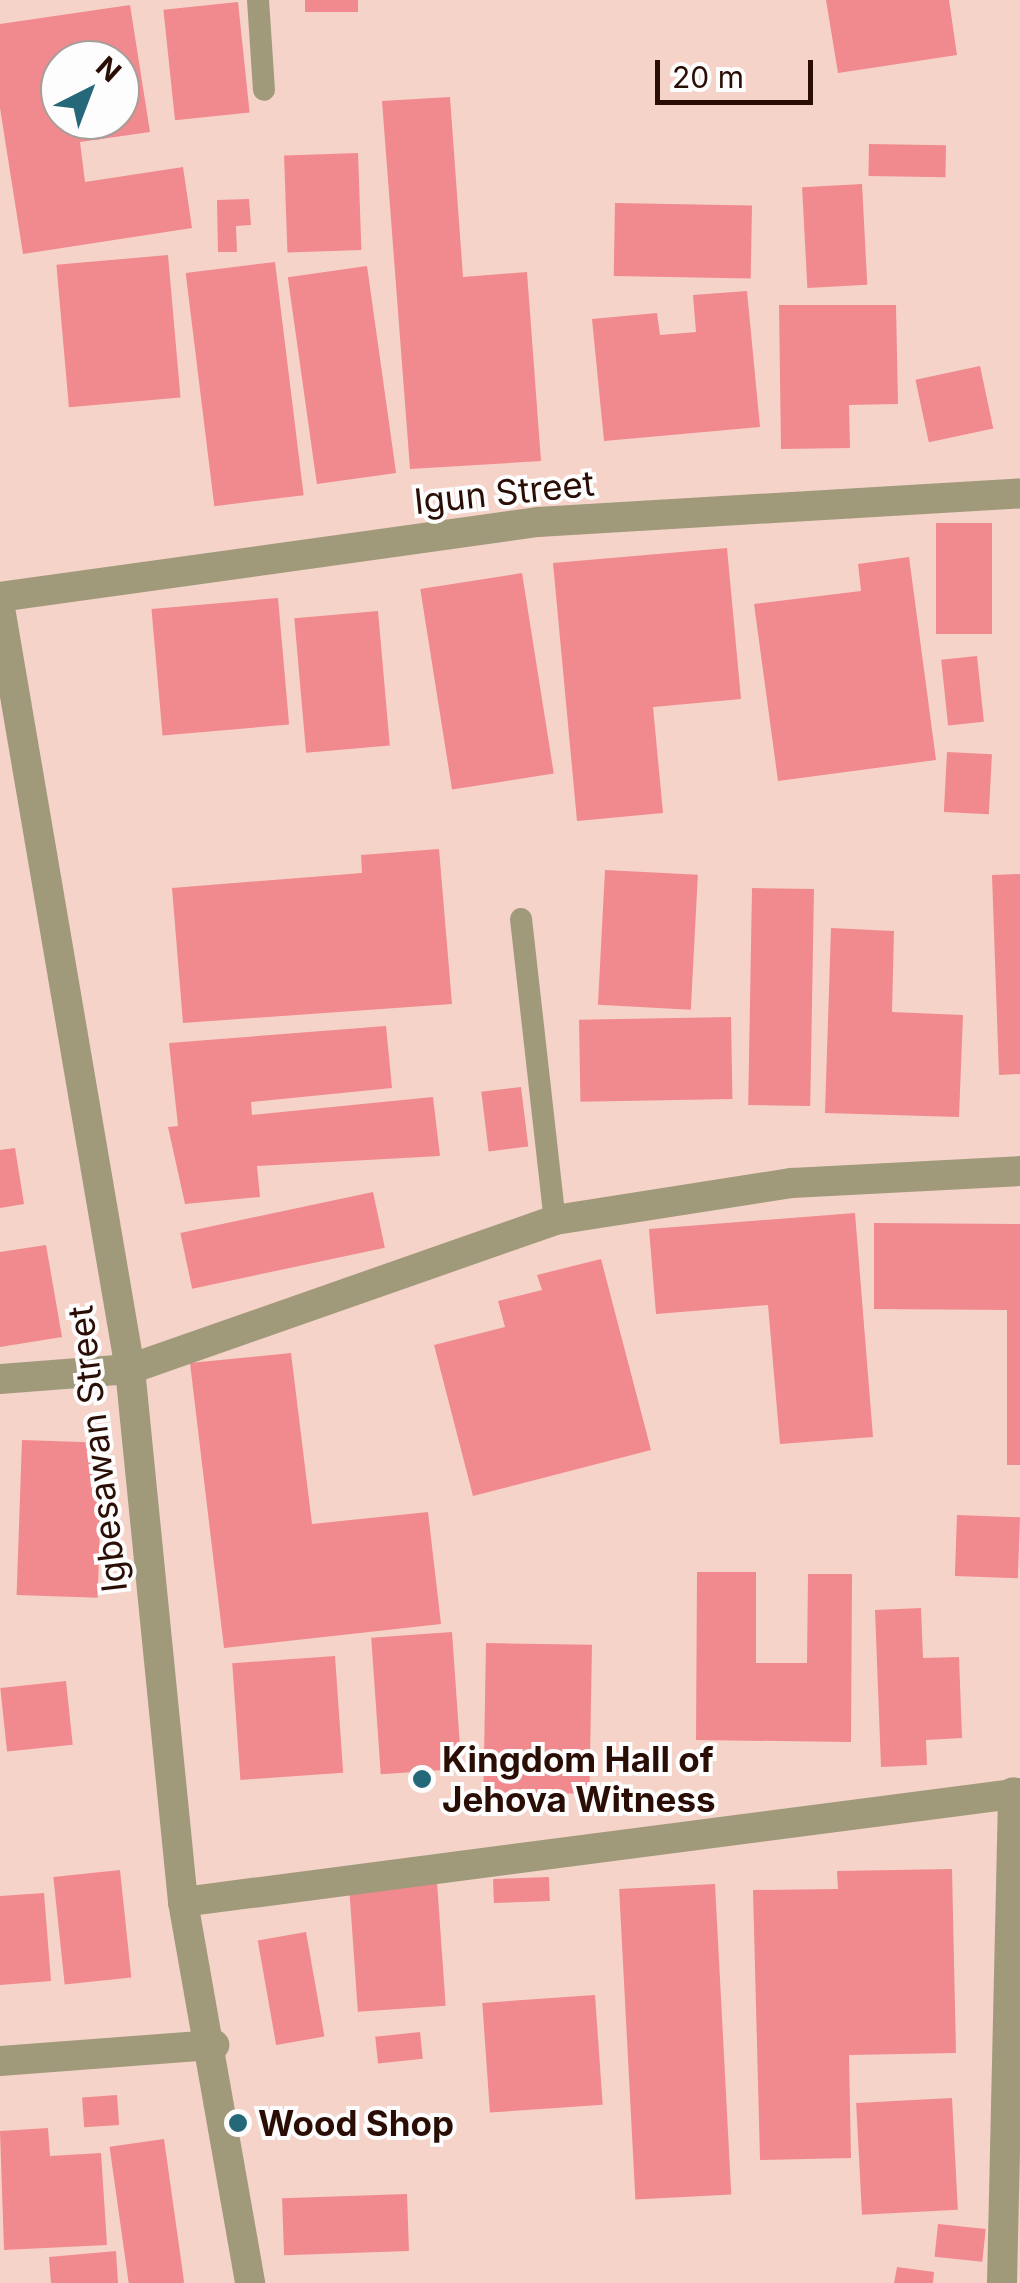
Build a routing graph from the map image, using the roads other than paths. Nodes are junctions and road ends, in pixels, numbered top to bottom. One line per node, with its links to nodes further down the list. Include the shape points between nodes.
1 (258, 0): 2 (lane)
2 (264, 90)
3 (1020, 493): 4 (street, Igun Street, via 538,522)
4 (0, 597)
5 (0, 608): 9 (street, Igbesawan Street)
6 (521, 920): 8 (lane)
7 (1020, 1171): 8 (street, via 792,1184)
8 (555, 1220): 9 (street)
9 (130, 1369): 10 (street); 12 (street, Igbesawan Street)
10 (0, 1379)
11 (1017, 1792): 12 (street); 16 (street)
12 (183, 1902): 13 (street, Igbesawan Street)
13 (214, 2045): 14 (street); 15 (street, Igbesawan Street)
14 (0, 2061)
15 (250, 2283)
16 (1002, 2283)

